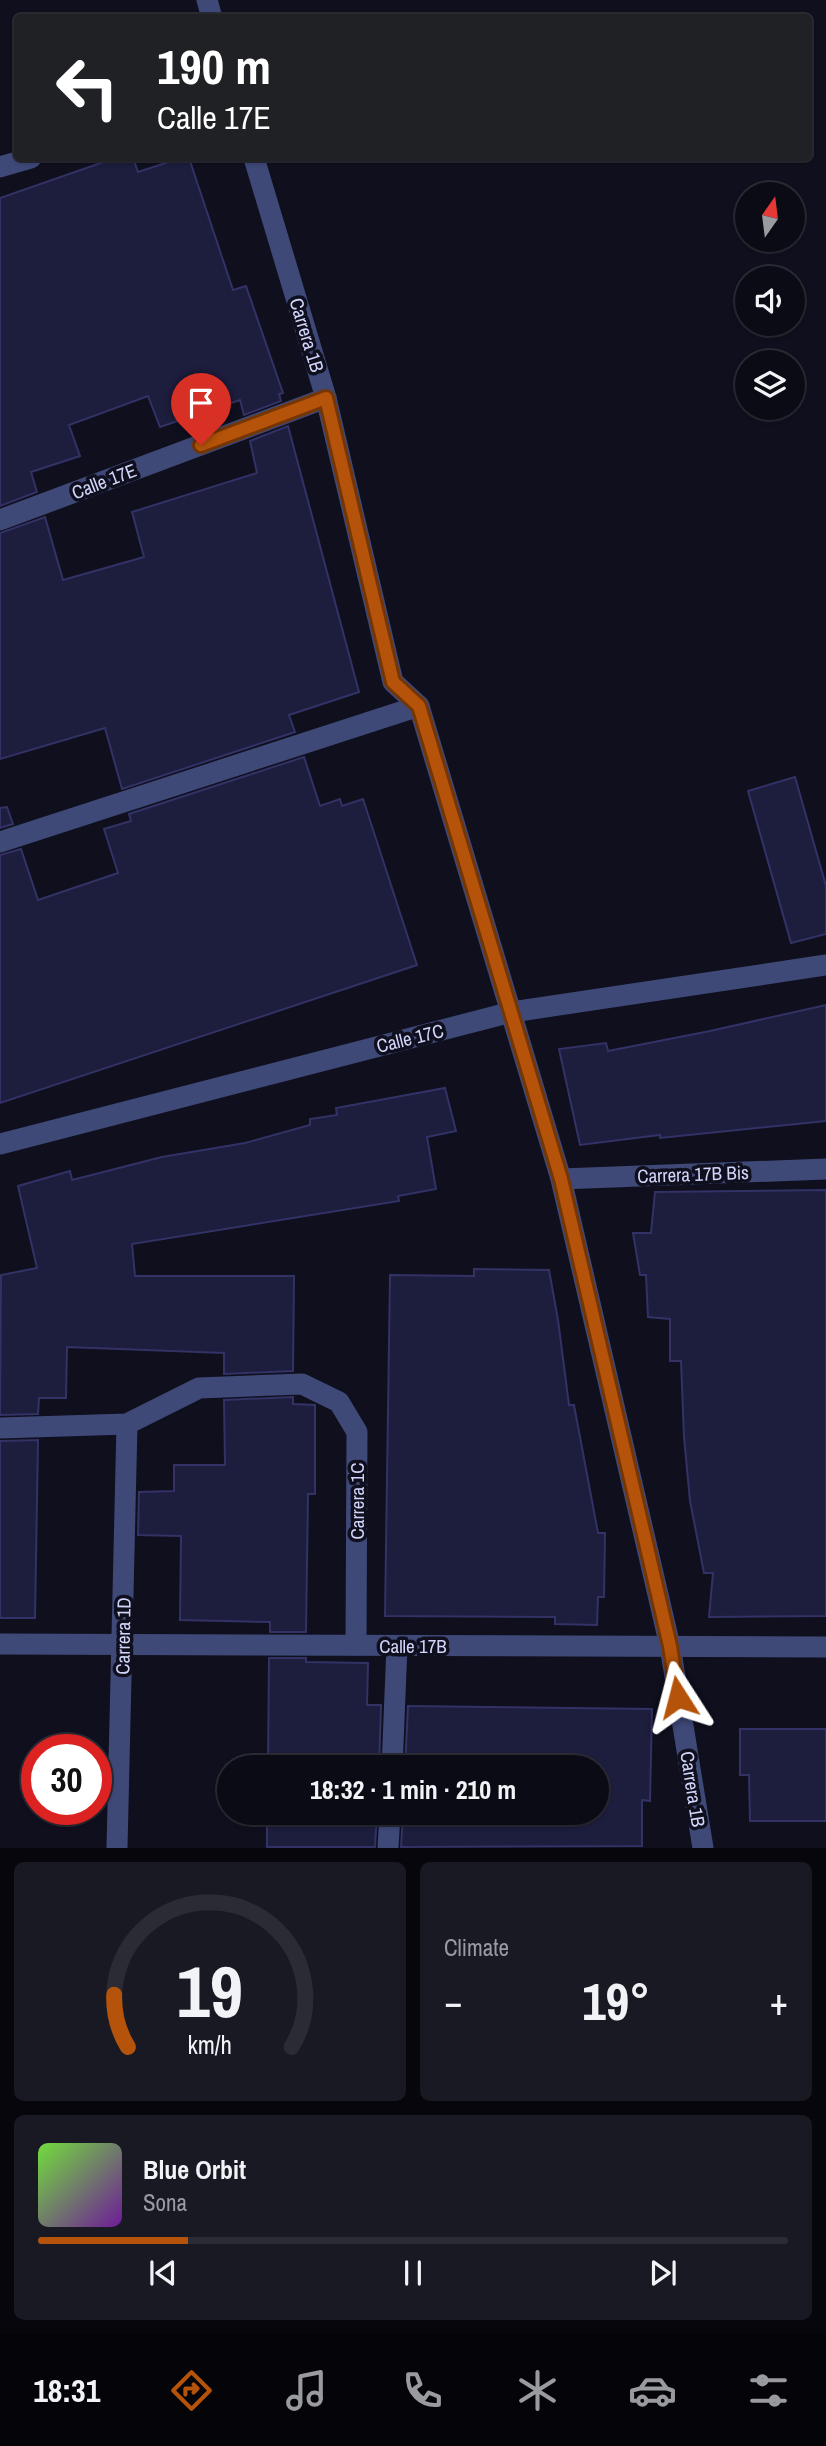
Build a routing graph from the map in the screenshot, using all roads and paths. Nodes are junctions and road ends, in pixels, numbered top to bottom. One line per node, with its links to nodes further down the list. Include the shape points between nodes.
1 (21, 161): 3 (street)
2 (255, 161): 4 (street, Carrera 1B)
3 (0, 167)
4 (326, 398): 5 (street, Calle 17E); 6 (street, Carrera 1B, via 393,682)
5 (0, 520)
6 (419, 706): 7 (street); 9 (street, Carrera 1B)
7 (0, 842)
8 (826, 965): 9 (street, Calle 17C)
9 (512, 1012): 10 (street, Calle 17C); 12 (street, Carrera 1B)
10 (0, 1144)
11 (826, 1169): 12 (street, Carrera 17B Bis)
12 (561, 1179): 19 (street, Carrera 1B)
13 (127, 1424): 14 (street); 16 (street, Carrera 1D); 17 (street, Carrera 1C, via 199,1388 302,1384 339,1402 357,1432)
14 (0, 1428)
15 (0, 1644): 16 (street, Calle 17B)
16 (123, 1644): 17 (street, Calle 17B); 23 (street, Carrera 1D)
17 (356, 1645): 18 (street, Calle 17B)
18 (397, 1646): 19 (street, Calle 17B); 21 (street)
19 (670, 1646): 20 (street, Calle 17B); 25 (street, Carrera 1B)
20 (826, 1647)
21 (393, 1755)
22 (389, 1825): 24 (street)
23 (117, 1847)
24 (388, 1847)
25 (703, 1847)

